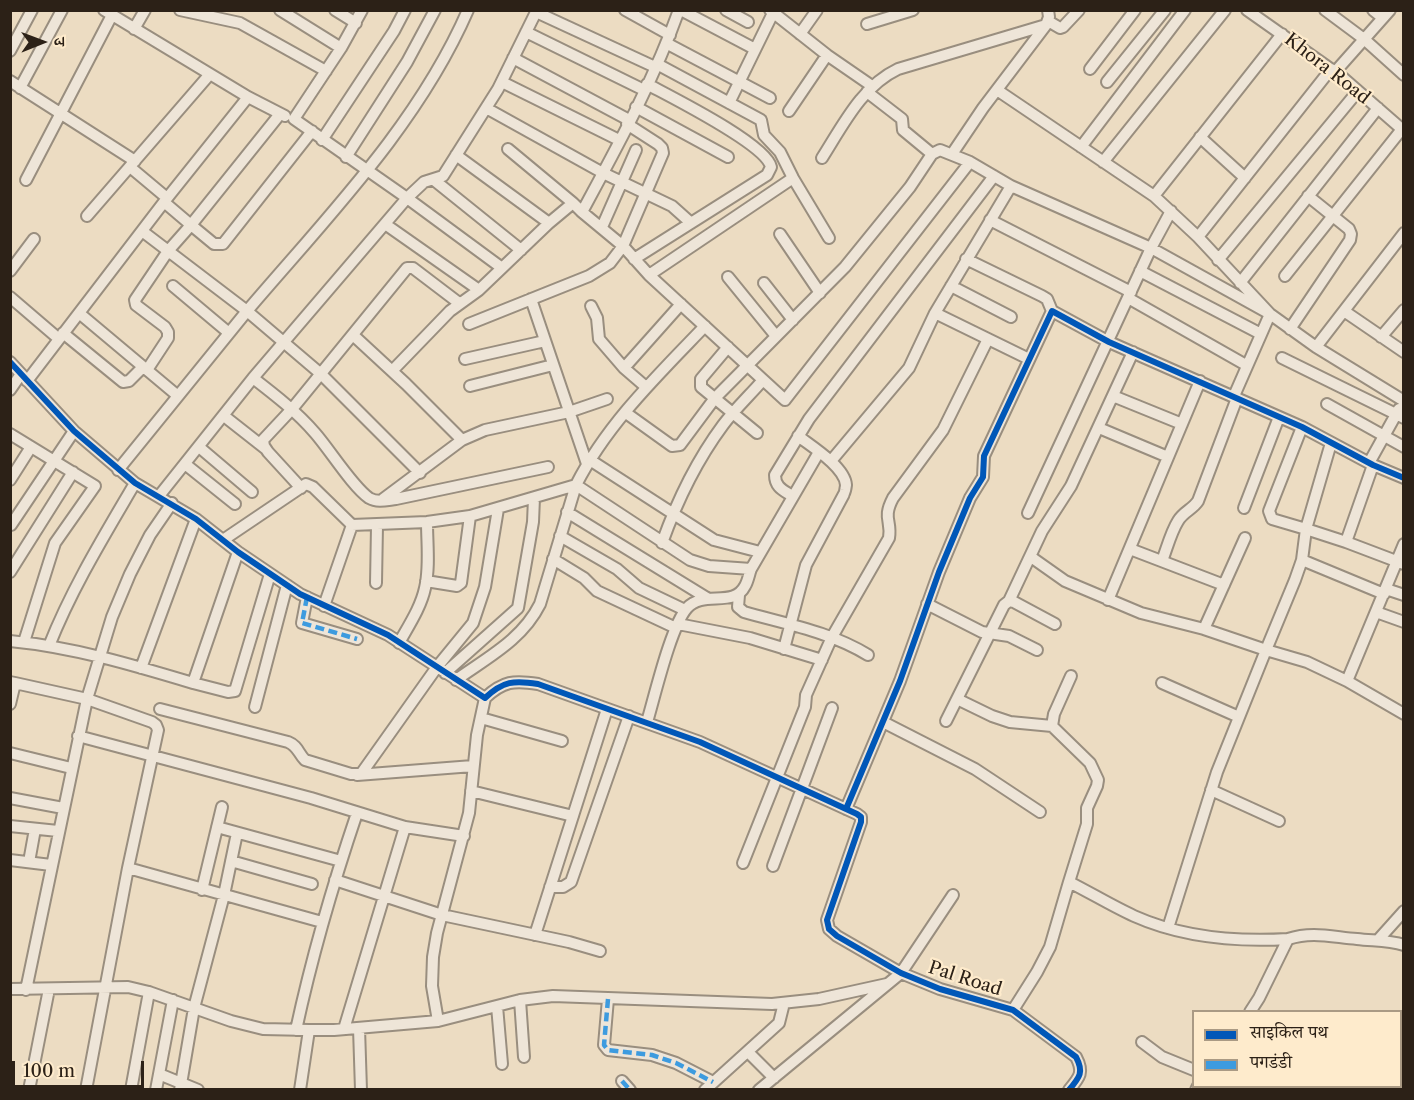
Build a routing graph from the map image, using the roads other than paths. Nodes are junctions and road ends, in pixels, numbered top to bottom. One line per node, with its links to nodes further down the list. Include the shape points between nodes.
1 (62, 10): 53 (street)
2 (145, 10): 33 (street)
3 (180, 10): 28 (street)
4 (280, 10): 39 (street)
5 (335, 10): 31 (street)
6 (362, 10): 31 (street)
7 (405, 10): 72 (street)
8 (435, 10): 80 (street)
9 (468, 10): 86 (street, via 445,60)
10 (625, 10): 37 (street)
11 (680, 10): 37 (street); 40 (street)
12 (726, 10): 30 (street)
13 (817, 10): 35 (street)
14 (913, 10): 32 (street)
15 (1079, 10): 29 (street, via 1060,28)
16 (1135, 10): 45 (street)
17 (1165, 10): 52 (street)
18 (1185, 10): 74 (street)
19 (1225, 10): 84 (street)
20 (1247, 10): 36 (street, Khora Road)
21 (1325, 10): 38 (street)
22 (1373, 10): 27 (street)
23 (31, 11): 41 (street)
24 (537, 11): 34 (street); 44 (street)
25 (772, 12): 35 (street); 40 (street)
26 (108, 13): 33 (street); 65 (street)
27 (1387, 14): 38 (street)
28 (228, 15): 47 (street)
29 (1047, 19): 55 (street, via 898,69 882,76); 56 (street)
30 (748, 22)
31 (356, 23): 39 (street)
32 (867, 24)
33 (134, 29): 48 (street)
34 (526, 32): 43 (street); 54 (street)
35 (800, 34): 42 (street)
36 (1282, 34): 46 (street, Khora Road); 71 (street)
37 (668, 39): 44 (street); 51 (street)
38 (1364, 39): 46 (street); 49 (street)
39 (341, 48): 47 (street)
40 (755, 49): 51 (street)
41 (10, 51)
42 (827, 55): 55 (street); 64 (street)
43 (513, 58): 50 (street); 68 (street)
44 (656, 65): 54 (street); 60 (street)
45 (1090, 69)
46 (1333, 70): 57 (street, Khora Road); 90 (street)
47 (326, 71): 67 (street)
48 (210, 74): 58 (street); 85 (street)
49 (1404, 75)
50 (502, 82): 62 (street); 73 (street)
51 (739, 82): 59 (street); 60 (street)
52 (1107, 82)
53 (15, 84): 65 (street)
54 (645, 87): 61 (street); 107 (street, via 722,126 770,161 767,175)
55 (870, 89): 77 (street, via 903,119 903,130); 82 (street)
56 (997, 90): 74 (street); 78 (street)
57 (1358, 91): 63 (street, Khora Road); 123 (street)
58 (248, 97): 66 (street); 99 (street)
59 (770, 98)
60 (729, 103): 89 (street, via 761,120 764,135 780,152)
61 (636, 107): 68 (street); 81 (street)
62 (486, 108): 79 (street); 87 (street)
63 (1378, 108): 69 (street, Khora Road); 97 (street)
64 (789, 111)
65 (62, 114): 85 (street); 91 (street)
66 (279, 114): 67 (street); 109 (street)
67 (294, 119): 70 (street)
68 (628, 122): 73 (street); 95 (street, via 662,148)
69 (1402, 127): 104 (street)
70 (312, 131): 72 (street); 109 (street, via 223,244 214,244)
71 (1200, 137): 90 (street); 96 (street)
72 (322, 140): 80 (street)
73 (620, 140): 87 (street)
74 (1081, 147): 84 (street)
75 (508, 149): 100 (street)
76 (636, 150): 93 (street)
77 (932, 154): 78 (street, via 940,150); 135 (street, via 871,235)
78 (952, 154): 83 (street)
79 (456, 155): 92 (street, via 443,176); 106 (street)
80 (346, 157): 86 (street)
81 (728, 157)
82 (822, 158)
83 (970, 162): 88 (street); 181 (street, via 785,400)
84 (1103, 162): 96 (street)
85 (133, 164): 99 (street); 103 (street)
86 (368, 171): 98 (street); 143 (street)
87 (603, 173): 93 (street); 102 (street)
88 (994, 176): 94 (street); 207 (street)
89 (793, 178): 115 (street); 127 (street)
90 (1245, 178): 114 (street)
91 (26, 180)
92 (434, 180): 98 (street, via 424,182); 119 (street)
93 (622, 182): 95 (street); 110 (street)
94 (1011, 186): 105 (street); 118 (street)
95 (647, 193): 107 (street, via 672,206); 117 (street)
96 (1154, 196): 101 (street)
97 (1308, 196): 104 (street); 131 (street)
98 (407, 198): 108 (street); 124 (street)
99 (165, 200): 109 (street); 111 (street)
100 (573, 203): 102 (street); 106 (street)
101 (1171, 211): 114 (street); 118 (street)
102 (582, 212): 110 (street)
103 (87, 216)
104 (1332, 216): 128 (street); 153 (street, via 1349,229 1350,240)
105 (990, 220): 122 (street); 136 (street)
106 (549, 223): 119 (street)
107 (691, 223): 121 (street)
108 (385, 224): 134 (street); 162 (street)
109 (191, 225): 120 (street)
110 (602, 227): 117 (street)
111 (142, 231): 120 (street); 146 (street)
112 (1404, 233): 145 (street)
113 (780, 234): 135 (street)
114 (1198, 237): 123 (street)
115 (829, 238)
116 (34, 239): 125 (street)
117 (623, 246): 121 (street); 138 (street, via 610,263 589,276)
118 (1151, 248): 126 (street); 148 (street)
119 (521, 250): 124 (street)
120 (168, 251): 143 (street); 175 (street, via 135,300 168,332 168,338)
121 (634, 259): 127 (street)
122 (966, 259): 133 (street); 144 (street, via 1047,299)
123 (1218, 260): 131 (street)
124 (502, 268): 134 (street)
125 (10, 271)
126 (1140, 271): 136 (street); 155 (street)
127 (649, 275): 140 (street)
128 (1285, 276)
129 (728, 277): 158 (street)
130 (764, 283): 150 (street)
131 (1240, 283): 148 (street)
132 (173, 286): 154 (street)
133 (951, 286): 147 (street); 149 (street)
134 (479, 290): 139 (street)
135 (820, 293): 150 (street)
136 (1130, 295): 163 (street); 172 (street)
137 (10, 297): 157 (street)
138 (531, 299): 151 (street); 161 (street)
139 (459, 303): 156 (street, via 413,268 407,268); 177 (street)
140 (681, 304): 152 (street); 176 (street)
141 (591, 306): 176 (street, via 597,318 599,339)
142 (1404, 310): 159 (street)
143 (247, 311): 154 (street); 162 (street)
144 (1052, 311): 163 (street); 170 (street)
145 (1344, 311): 159 (street); 165 (street)
146 (79, 313): 157 (street); 175 (street)
147 (935, 314): 160 (street); 217 (street, via 909,368)
148 (1270, 314): 153 (street); 155 (street)
149 (1011, 317)
150 (793, 320): 158 (street)
151 (469, 324)
152 (705, 326): 164 (street); 184 (street)
153 (1290, 329): 165 (street)
154 (229, 333): 186 (street)
155 (1261, 334): 172 (street)
156 (352, 335): 177 (street); 178 (street)
157 (61, 336): 175 (street, via 123,382); 179 (street)
158 (776, 336): 174 (street)
159 (1381, 337): 167 (street)
160 (988, 339): 170 (street); 287 (street, via 943,430 893,498 886,516 889,538)
161 (545, 340): 169 (street); 173 (street)
162 (283, 342): 178 (street); 180 (street)
163 (1109, 342): 166 (street); 241 (street)
164 (728, 347): 174 (street); 189 (street, via 701,379 701,387)
165 (1316, 347): 191 (street)
166 (1133, 352): 182 (street); 187 (street)
167 (1404, 352)
168 (1282, 358): 198 (street)
169 (465, 359)
170 (1029, 359): 277 (street, via 984,456 983,477 970,498)
171 (10, 362): 179 (street)
172 (1246, 364): 188 (street)
173 (553, 365): 183 (street); 194 (street)
174 (747, 365): 181 (street); 189 (street)
175 (145, 368): 186 (street)
176 (624, 368): 184 (street)
177 (392, 371): 208 (street)
178 (321, 374): 193 (street); 224 (street)
179 (24, 377): 185 (street); 203 (street)
180 (253, 378): 193 (street); 197 (street)
181 (763, 380): 196 (street)
182 (1200, 381): 188 (street); 200 (street)
183 (470, 386)
184 (646, 387): 195 (street)
185 (10, 390)
186 (178, 396): 222 (street)
187 (1113, 396): 200 (street); 202 (street)
188 (1236, 397): 199 (street); 261 (street, via 1198,501 1178,521)
189 (715, 398): 195 (street, via 676,447); 196 (street)
190 (607, 399): 194 (street)
191 (1403, 401): 198 (street)
192 (1328, 404): 206 (street)
193 (292, 409): 213 (street, via 263,441); 234 (street, via 366,495)
194 (569, 412): 208 (street, via 484,430); 218 (street)
195 (626, 413): 218 (street)
196 (733, 414): 204 (street); 240 (street, via 704,453)
197 (224, 416): 211 (street); 213 (street)
198 (1400, 416): 206 (street)
199 (1279, 417): 201 (street); 237 (street)
200 (1182, 424): 215 (street)
201 (1302, 427): 209 (street); 248 (street, via 1269,516)
202 (1099, 428): 215 (street); 258 (street)
203 (74, 431): 216 (street); 222 (street)
204 (757, 433)
205 (10, 434): 210 (street)
206 (1384, 435): 212 (street); 220 (street)
207 (798, 436): 214 (street); 232 (street, via 775,475 778,487)
208 (462, 440): 224 (street)
209 (1331, 443): 220 (street); 248 (street)
210 (31, 447): 216 (street); 226 (street)
211 (199, 447): 219 (street); 230 (street)
212 (1404, 447)
213 (266, 449): 229 (street)
214 (819, 452): 217 (street); 232 (street)
215 (1168, 457): 255 (street)
216 (54, 461): 223 (street); 245 (street)
217 (831, 461): 283 (street, via 844,476 844,494 806,565)
218 (588, 462): 228 (street); 240 (street)
219 (185, 464): 231 (street); 236 (street)
220 (1371, 464): 225 (street); 252 (street)
221 (548, 467): 234 (street)
222 (118, 470): 227 (street)
223 (73, 472): 264 (street); 290 (street, via 95,486 55,543)
224 (420, 472): 234 (street)
225 (1404, 478)
226 (10, 480)
227 (135, 483): 231 (street); 292 (street, via 65,606)
228 (576, 485): 233 (street); 239 (street); 253 (street)
229 (301, 488): 246 (street, via 306,484 313,487); 251 (street)
230 (252, 492)
231 (159, 496): 235 (street)
232 (792, 496): 257 (street)
233 (534, 498): 238 (street); 300 (street, via 518,608)
234 (381, 501)
235 (172, 503): 243 (street); 297 (street, via 130,574)
236 (236, 504)
237 (1244, 508)
238 (498, 509): 242 (street); 300 (street, via 480,605 473,623)
239 (567, 512): 249 (street); 274 (street)
240 (673, 513): 253 (street); 257 (street, via 714,540)
241 (1028, 513)
242 (470, 516): 244 (street); 266 (street, via 461,583 457,586)
243 (196, 519): 251 (street); 299 (street)
244 (426, 522): 247 (street); 266 (street)
245 (11, 525)
246 (352, 525): 247 (street); 278 (street)
247 (377, 526): 267 (street)
248 (1306, 529): 252 (street); 260 (street)
249 (560, 536): 259 (street); 279 (street, via 617,569 639,588)
250 (1245, 538): 269 (street)
251 (222, 540): 256 (street)
252 (1346, 542): 262 (street)
253 (662, 543): 263 (street, via 690,560 710,566)
254 (1403, 545): 262 (street)
255 (1130, 549): 261 (street); 275 (street)
256 (238, 552): 265 (street); 305 (street)
257 (760, 552): 263 (street)
258 (1031, 557): 275 (street, via 1065,581); 276 (street)
259 (553, 559): 284 (street, via 597,591); 302 (street, via 540,604 521,634)
260 (1302, 560): 270 (street); 295 (street)
261 (1162, 561): 269 (street)
262 (1400, 563): 270 (street)
263 (751, 568): 271 (street)
264 (10, 572)
265 (270, 574): 268 (street); 305 (street, via 235,691)
266 (426, 581): 291 (street, via 418,609)
267 (376, 583)
268 (287, 585): 273 (street); 311 (street)
269 (1224, 585): 285 (street)
270 (1385, 592): 272 (street); 280 (street)
271 (739, 595): 274 (street); 283 (street, via 738,608 744,612)
272 (1404, 595)
273 (307, 597): 278 (street); 288 (street, via 302,623)
274 (707, 598): 279 (street, via 693,602)
275 (1108, 600): 285 (street)
276 (1009, 601): 282 (street); 286 (street)
277 (927, 604): 286 (street); 321 (street)
278 (324, 606): 291 (street)
279 (685, 610): 284 (street)
280 (1376, 612): 281 (street); 303 (street)
281 (1404, 622)
282 (1054, 624)
283 (789, 625): 287 (street); 293 (street)
284 (677, 626): 293 (street, via 750,638); 320 (street)
285 (1204, 629): 295 (street)
286 (990, 634): 294 (street, via 1009,636); 309 (street)
287 (832, 637): 296 (street); 298 (street)
288 (357, 639)
289 (10, 641): 290 (street)
290 (24, 642): 292 (street)
291 (399, 643): 300 (street)
292 (49, 646): 297 (street)
293 (784, 649): 298 (street)
294 (1037, 650)
295 (1266, 650): 303 (street, via 1307,662); 317 (street)
296 (868, 655)
297 (100, 656): 299 (street); 308 (street)
298 (822, 660): 330 (street)
299 (141, 668): 305 (street)
300 (441, 670): 302 (street); 329 (street, via 362,774)
301 (1071, 676): 322 (street)
302 (456, 680): 307 (street)
303 (1347, 681): 315 (street)
304 (13, 682): 308 (street); 310 (street)
305 (193, 683)
306 (1162, 683): 317 (street)
307 (485, 698): 314 (street, via 506,683 522,681); 318 (street)
308 (87, 699): 323 (street); 326 (street, via 156,725)
309 (957, 699): 319 (street); 322 (street, via 1010,722)
310 (10, 704)
311 (255, 706)
312 (832, 708): 331 (street)
313 (160, 709): 329 (street, via 288,742 298,748 305,760)
314 (607, 709): 316 (street); 340 (street)
315 (1404, 714)
316 (629, 716): 320 (street); 360 (street, via 571,882 568,886)
317 (1239, 717): 332 (street)
318 (481, 718): 324 (street); 327 (street)
319 (946, 721)
320 (647, 722): 330 (street)
321 (883, 722): 337 (street); 338 (street, via 975,769)
322 (1052, 726): 358 (street, via 1090,763 1098,780 1086,808 1087,824)
323 (78, 736): 326 (street); 328 (street)
324 (562, 741)
325 (10, 753): 328 (street)
326 (152, 754): 339 (street); 356 (street)
327 (473, 766): 329 (street); 333 (street)
328 (71, 768): 336 (street)
329 (356, 775)
330 (779, 777): 331 (street); 353 (street)
331 (802, 788): 337 (street); 355 (street)
332 (1211, 790): 341 (street); 368 (street)
333 (471, 791): 340 (street); 348 (street)
334 (10, 798): 336 (street)
335 (222, 807): 343 (street)
336 (63, 808): 346 (street)
337 (846, 808): 374 (street, Pal Road, via 861,817 861,822 826,920 837,936)
338 (1040, 812)
339 (357, 813): 344 (street); 351 (street)
340 (573, 816): 360 (street)
341 (1279, 821)
342 (10, 826): 345 (street)
343 (217, 827): 347 (street); 361 (street)
344 (405, 827): 348 (street); 364 (street)
345 (35, 829): 346 (street); 352 (street)
346 (58, 831): 354 (street)
347 (237, 833): 350 (street); 351 (street)
348 (464, 836): 366 (street)
349 (10, 860): 352 (street)
350 (231, 861): 359 (street); 362 (street)
351 (341, 861): 357 (street)
352 (29, 862): 354 (street)
353 (743, 863)
354 (51, 865): 379 (street)
355 (773, 866)
356 (128, 868): 361 (street); 376 (street)
357 (335, 880): 364 (street); 367 (street)
358 (1069, 882): 368 (street, via 1135,916); 387 (street, via 1050,947)
359 (312, 884)
360 (550, 887): 369 (street)
361 (202, 890): 362 (street)
362 (224, 895): 367 (street); 386 (street)
363 (953, 895): 374 (street)
364 (383, 897): 366 (street); 391 (street)
365 (1404, 911): 371 (street)
366 (442, 915): 369 (street); 389 (street, via 433,957 432,986)
367 (322, 922): 392 (street)
368 (1168, 928): 370 (street, via 1237,939)
369 (535, 934): 373 (street)
370 (1288, 939): 371 (street, via 1314,934); 388 (street)
371 (1378, 940): 372 (street)
372 (1404, 945)
373 (600, 951)
374 (901, 973): 375 (street); 387 (street, Pal Road)
375 (887, 984): 384 (street); 400 (street)
376 (106, 986): 378 (street); 380 (street); 404 (street)
377 (10, 989): 379 (street)
378 (49, 989): 379 (street); 403 (street)
379 (26, 990)
380 (149, 992): 382 (street); 405 (street)
381 (608, 999): 383 (street, via 553,996); 384 (street); 401 (street, via 604,1045 608,1050 652,1055 676,1063)
382 (173, 1000): 386 (street); 399 (street)
383 (520, 1000): 385 (street); 396 (street)
384 (784, 1003): 395 (street, via 779,1023)
385 (498, 1006): 389 (street); 397 (street)
386 (194, 1008): 392 (street, via 263,1029); 402 (street)
387 (1013, 1010): 411 (street, Pal Road, via 1076,1057 1080,1073)
388 (1251, 1010)
389 (438, 1021): 390 (street)
390 (360, 1028): 391 (street); 409 (street)
391 (344, 1029): 393 (street)
392 (296, 1030): 393 (street)
393 (309, 1030): 408 (street)
394 (1143, 1042): 398 (street, via 1162,1057)
395 (748, 1052): 400 (street); 401 (street)
396 (524, 1057)
397 (502, 1064)
398 (1192, 1069)
399 (159, 1074): 402 (street); 406 (street)
400 (774, 1078): 410 (street)
401 (709, 1085)
402 (180, 1086): 407 (street)
403 (28, 1089)
404 (86, 1089)
405 (131, 1089)
406 (156, 1089)
407 (198, 1089)
408 (300, 1089)
409 (361, 1089)
410 (759, 1089)
411 (1069, 1089)

